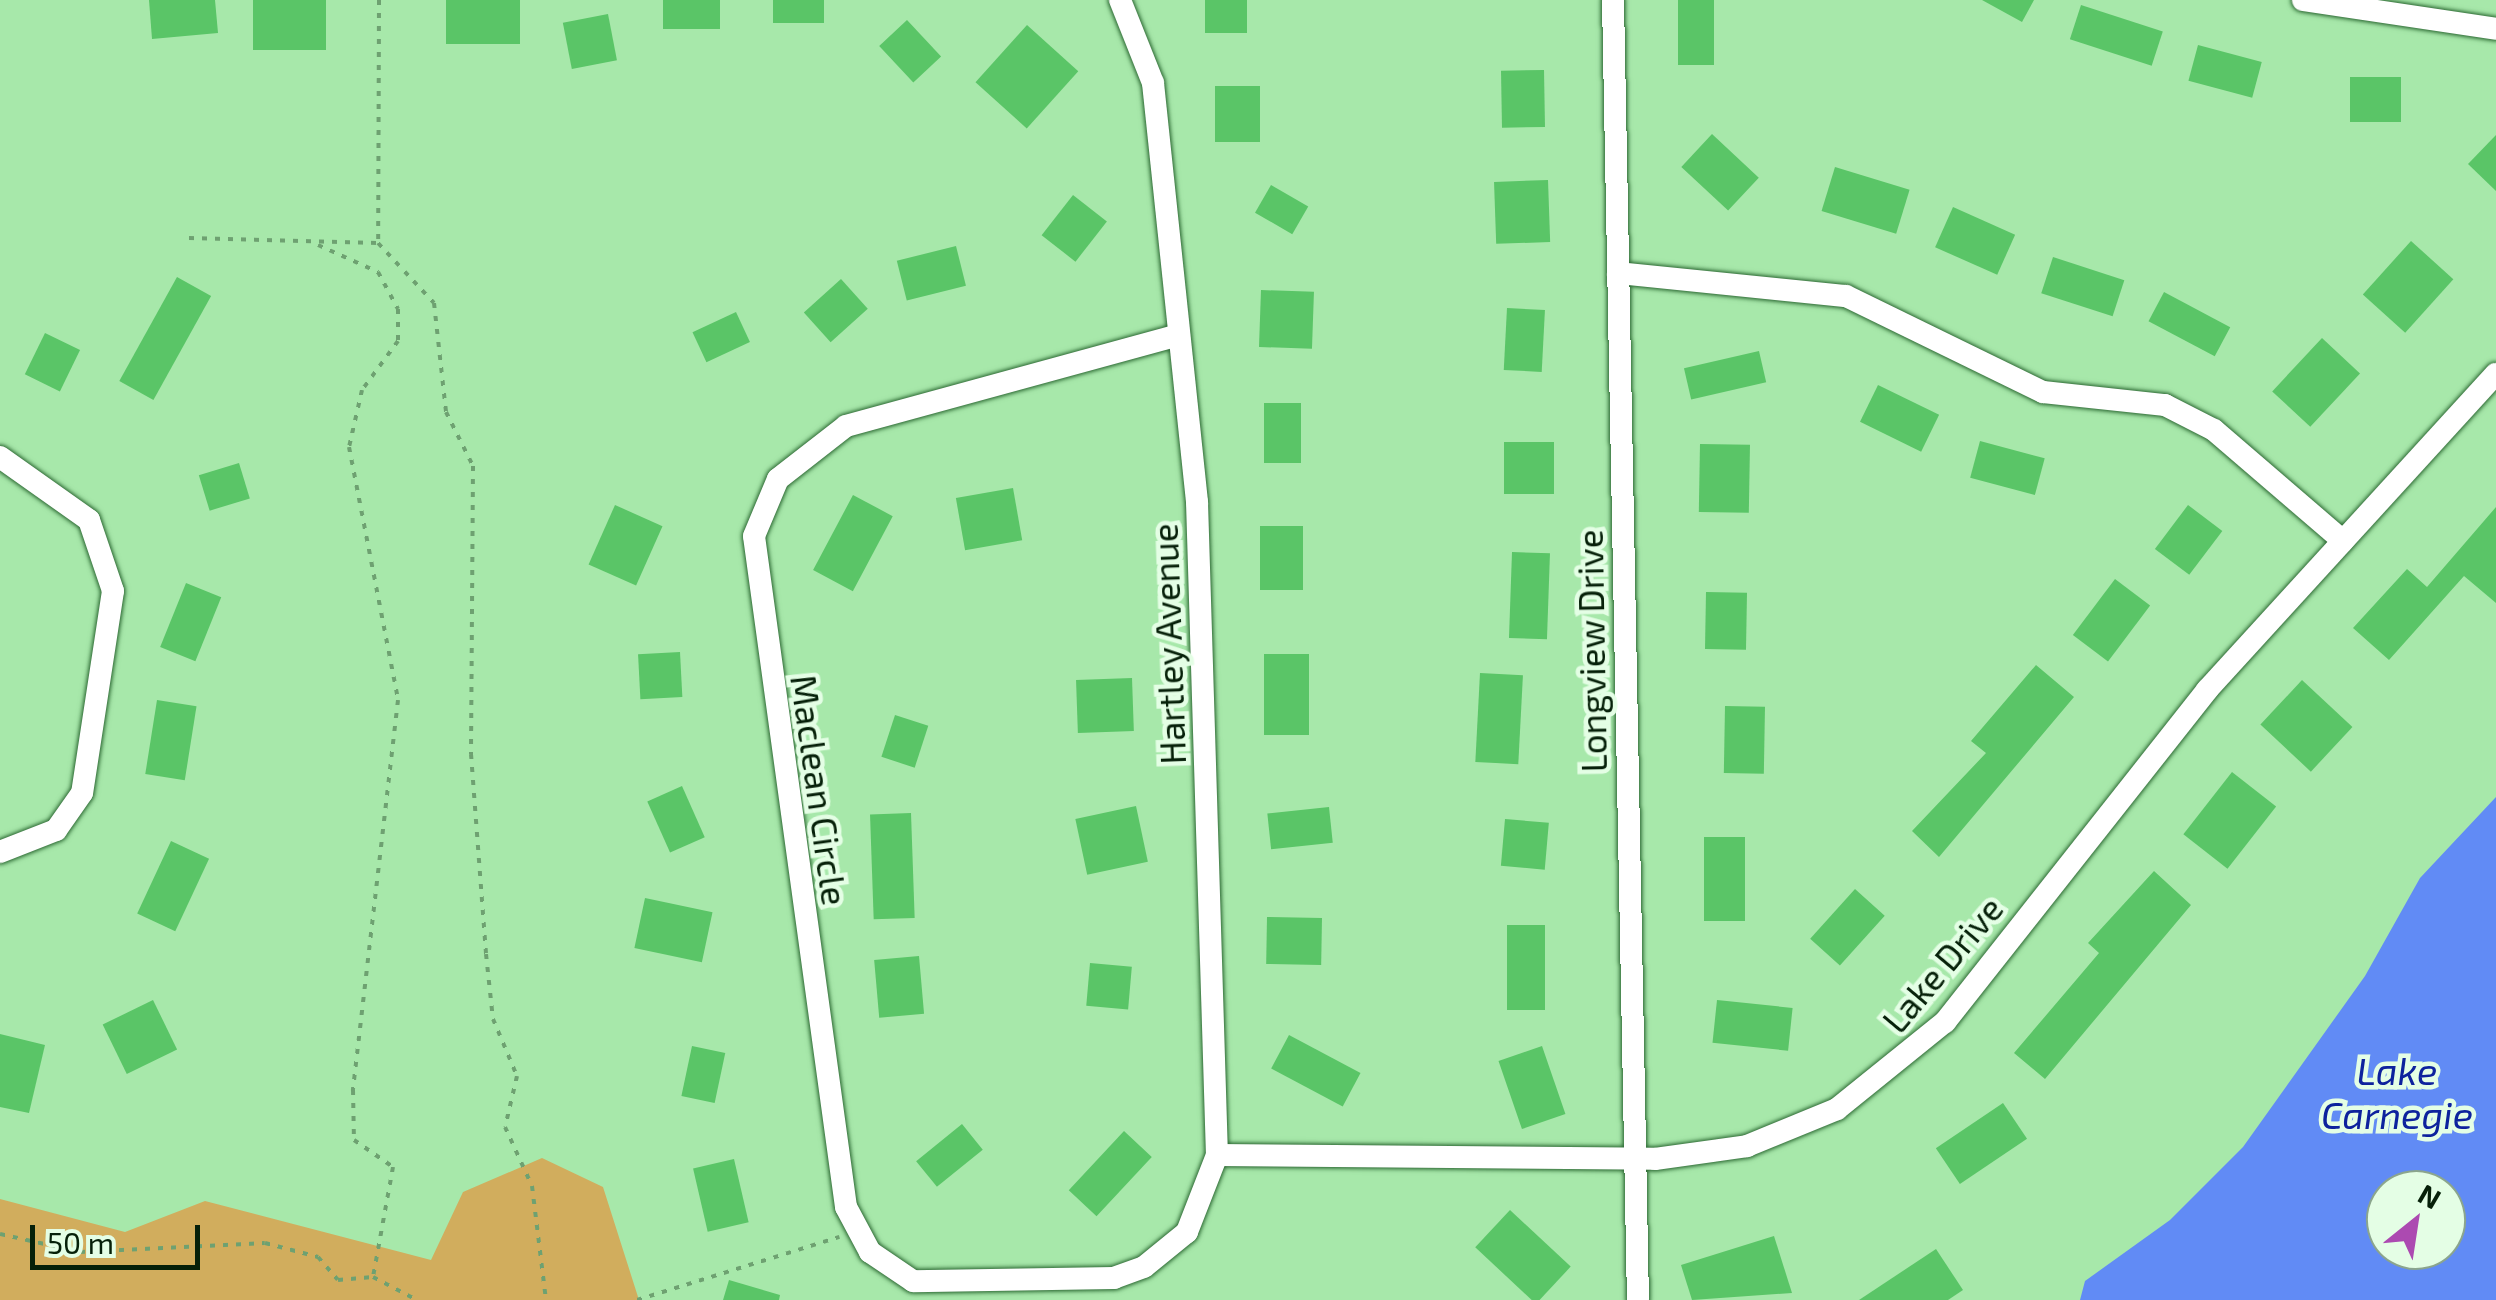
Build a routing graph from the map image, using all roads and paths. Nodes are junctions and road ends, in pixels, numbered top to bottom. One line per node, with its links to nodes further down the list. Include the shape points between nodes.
1 (379, 0): 7 (path)
2 (1120, 0): 10 (street, Hartley Avenue, via 1153,83)
3 (1613, 0): 9 (street, Longview Drive)
4 (2303, 0): 5 (street)
5 (2496, 29)
6 (189, 238): 8 (path)
7 (378, 243): 8 (path); 22 (path, via 434,303 446,412 473,466 480,524 471,754 486,954 493,1019 517,1076 505,1127 532,1186)
8 (318, 245): 20 (path, via 378,272 398,309 398,341 362,390 348,447 398,700 353,1090 354,1140 393,1168)
9 (1618, 273): 13 (street, via 1846,296 2043,392 2178,410); 16 (street, Longview Drive)
10 (1176, 336): 15 (street, Hartley Avenue, via 1204,588); 19 (street, Maclean Circle, via 820,438 764,504 752,569 854,1229 890,1270 938,1286 1114,1278)
11 (2496, 374): 13 (street, Lake Drive)
12 (0, 457): 14 (street, via 88,520 112,591 82,793 56,830)
13 (2344, 541): 16 (street, Lake Drive, via 2207,690 1911,1057 1793,1130 1699,1155)
14 (0, 852)
15 (1217, 1155): 16 (street, Lake Drive); 19 (street, Hartley Avenue, via 1188,1232)
16 (1636, 1159): 24 (street, Longview Drive)
17 (0, 1234): 20 (path, via 80,1252 265,1243 318,1257 338,1280)
18 (839, 1236): 23 (path)
19 (1144, 1267)
20 (373, 1276): 21 (path)
21 (417, 1300)
22 (546, 1300)
23 (637, 1300)
24 (1638, 1300)

